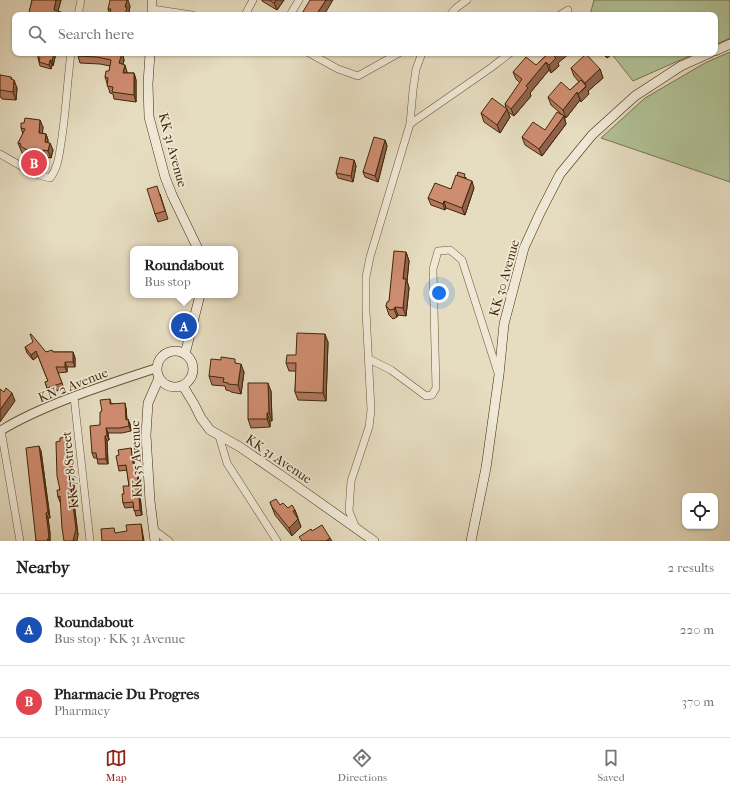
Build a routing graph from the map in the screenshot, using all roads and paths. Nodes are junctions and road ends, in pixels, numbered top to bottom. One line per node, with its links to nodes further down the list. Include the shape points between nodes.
1 (81, 0): 7 (street)
2 (253, 0): 9 (street)
3 (299, 0): 10 (street)
4 (467, 0): 11 (street)
5 (152, 8): 8 (street)
6 (568, 10): 12 (street)
7 (79, 12)
8 (175, 12)
9 (247, 12)
10 (292, 12)
11 (453, 12)
12 (565, 12)
13 (730, 44): 14 (main road)
14 (718, 50)
15 (70, 56): 23 (street, via 65,122 54,173 50,178 35,174)
16 (150, 56): 24 (main road, KK 31 Avenue, via 149,117 165,177)
17 (314, 56): 18 (street, via 358,76)
18 (394, 56)
19 (421, 56): 22 (street, via 416,69)
20 (506, 56): 22 (street)
21 (703, 56): 29 (main road, KK 30 Avenue, via 681,66 635,96 592,135 560,174 524,248 504,324)
22 (410, 124): 27 (street, via 368,263 366,311)
23 (0, 154)
24 (197, 246)
25 (199, 298): 26 (main road)
26 (185, 354): 28 (main road, via 176,351 167,353 160,359); 30 (main road, via 192,361 193,370 190,379)
27 (369, 359): 29 (street, via 391,370 426,396 432,396 436,388 433,269 438,252 450,250 462,260); 34 (street, via 369,428 351,481 349,509)
28 (158, 373): 30 (main road, via 165,385 174,388); 31 (street, KN 2 Avenue, via 113,382); 35 (main road, KK 35 Avenue, via 146,420)
29 (499, 375): 42 (main road, KK 30 Avenue, via 486,468)
30 (183, 386): 33 (main road, KK 31 Avenue, via 205,424)
31 (74, 397): 32 (street, KN 2 Avenue, via 21,418); 37 (street, KK 778 Street)
32 (0, 431): 36 (street)
33 (219, 436): 34 (main road, KK 31 Avenue, via 286,478); 40 (street, via 227,463)
34 (356, 529): 41 (main road, KK 31 Avenue)
35 (154, 530): 38 (main road, KK 35 Avenue); 39 (street)
36 (20, 541)
37 (90, 541)
38 (155, 541)
39 (168, 541)
40 (277, 541)
41 (374, 541)
42 (470, 541)

